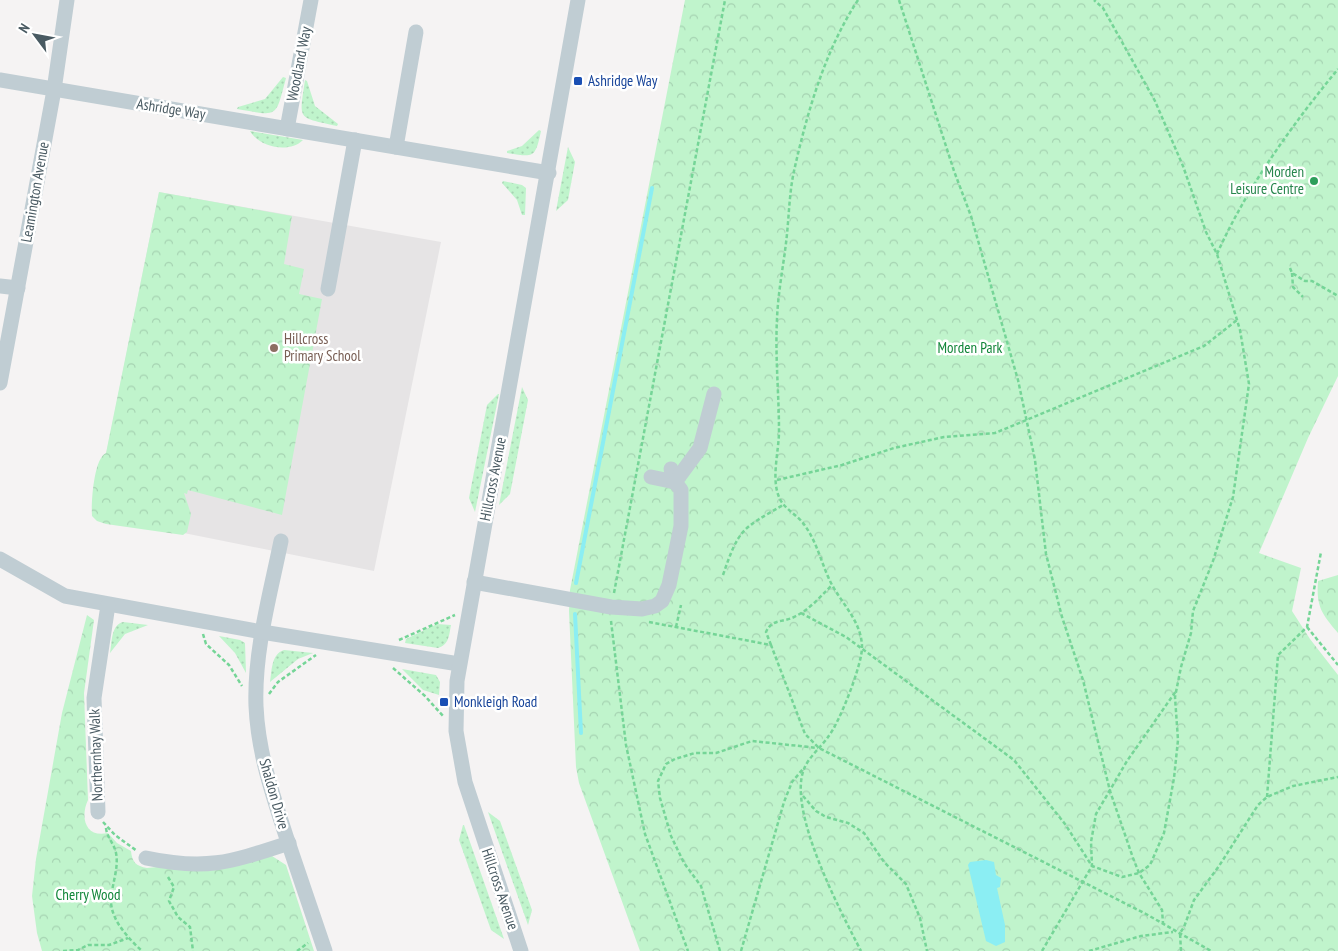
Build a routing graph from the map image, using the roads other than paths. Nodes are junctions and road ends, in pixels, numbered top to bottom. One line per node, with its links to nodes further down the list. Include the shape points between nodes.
1 (67, 0): 6 (street, Leamington Avenue)
2 (311, 0): 7 (street, Woodland Way)
3 (578, 0): 10 (street, Hillcross Avenue)
4 (416, 32): 9 (street)
5 (0, 80): 6 (street, Ashridge Way)
6 (54, 90): 7 (street, Ashridge Way); 12 (street, Leamington Avenue)
7 (287, 129): 8 (street, Ashridge Way)
8 (355, 140): 9 (street, Ashridge Way); 13 (street)
9 (396, 147): 10 (street, Ashridge Way)
10 (549, 173): 20 (street, Hillcross Avenue)
11 (0, 286): 12 (street)
12 (18, 288): 14 (street, Leamington Avenue)
13 (328, 289)
14 (0, 383)
15 (714, 394): 16 (street, via 700,448)
16 (673, 475): 17 (street); 20 (street, via 681,490 681,526 669,585 662,601 655,606 611,610)
17 (651, 477)
18 (281, 541): 22 (street, Shaldon Drive)
19 (0, 558): 21 (street, via 57,592)
20 (474, 582): 23 (street, Hillcross Avenue)
21 (108, 605): 22 (street); 24 (street, Northernhay Walk, via 94,698)
22 (262, 632): 23 (street); 25 (street, Shaldon Drive, via 257,712 266,773)
23 (459, 664): 28 (street, Hillcross Avenue, via 456,730 464,782)
24 (98, 812)
25 (289, 843): 26 (street, via 220,864 195,866); 27 (street, Shaldon Drive)
26 (150, 859)
27 (325, 951)
28 (522, 951)

